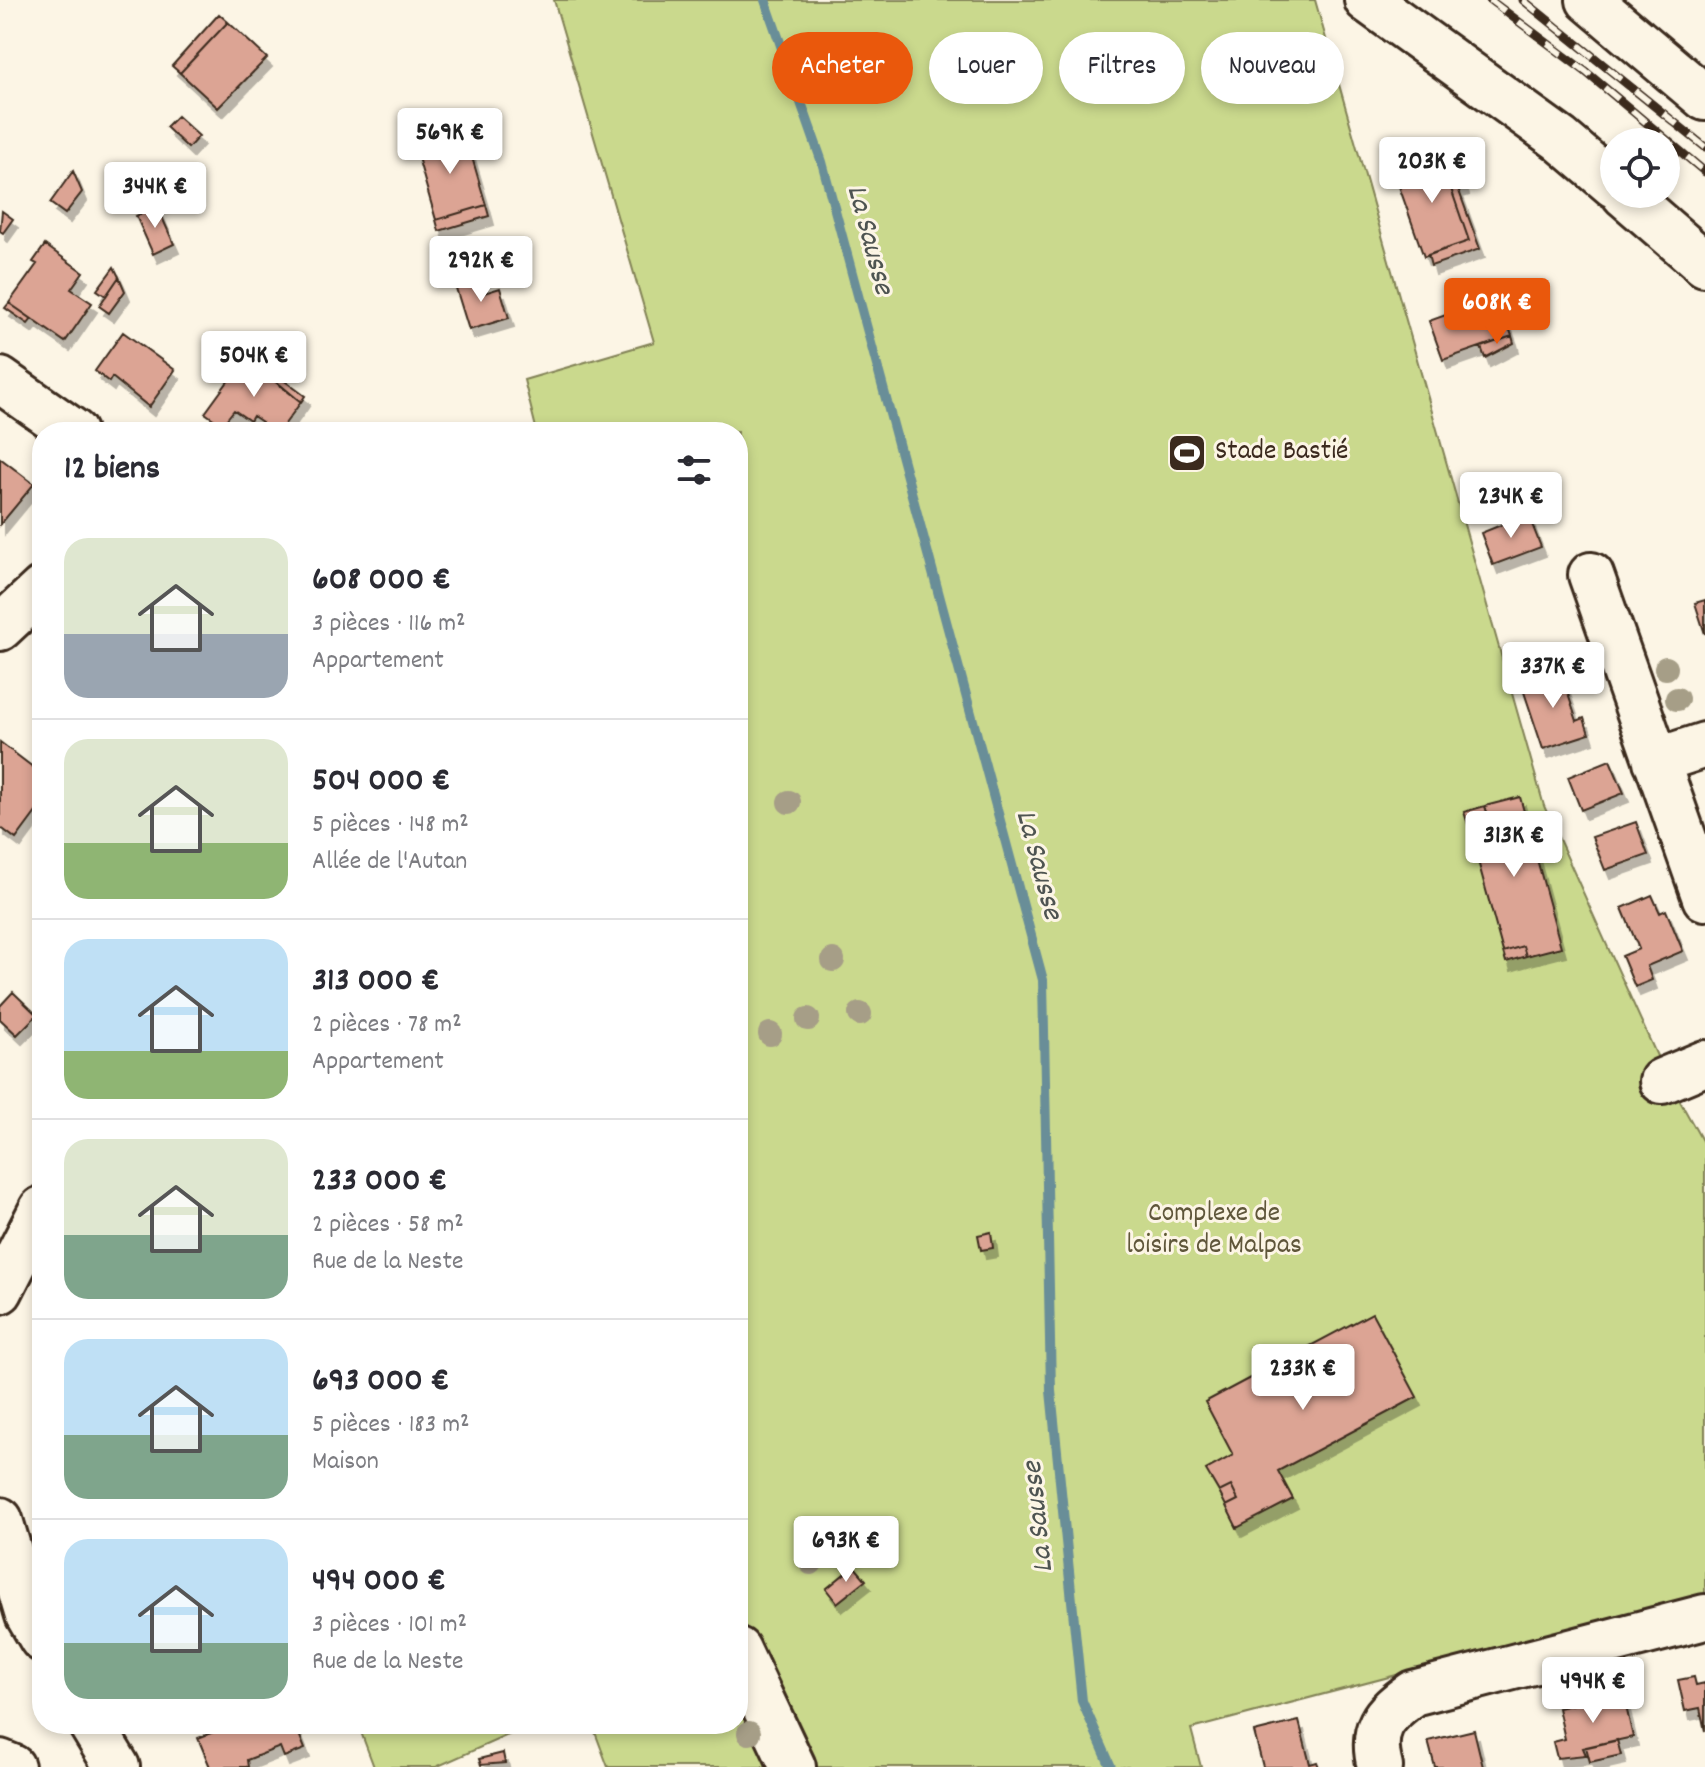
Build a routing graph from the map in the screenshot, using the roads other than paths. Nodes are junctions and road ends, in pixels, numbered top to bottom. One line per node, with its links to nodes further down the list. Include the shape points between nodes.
1 (1367, 0): 4 (street)
2 (1589, 0): 3 (street)
3 (1705, 98)
4 (1600, 173)
5 (1640, 208): 6 (street)
6 (1705, 264)
7 (0, 380): 8 (street)
8 (60, 422)
9 (1591, 575): 13 (street)
10 (32, 598): 11 (street)
11 (0, 628)
12 (1705, 745): 13 (street)
13 (1656, 761): 14 (street)
14 (1705, 898)
15 (1705, 1063): 16 (street)
16 (1662, 1081)
17 (32, 1229): 18 (street)
18 (0, 1291)
19 (0, 1520): 21 (street)
20 (1705, 1617): 28 (street, via 1413,1693 1380,1723)
21 (32, 1622)
22 (748, 1671): 27 (street)
23 (97, 1734): 26 (street)
24 (0, 1762): 25 (street)
25 (12, 1767)
26 (117, 1767)
27 (793, 1767)
28 (1380, 1767)

